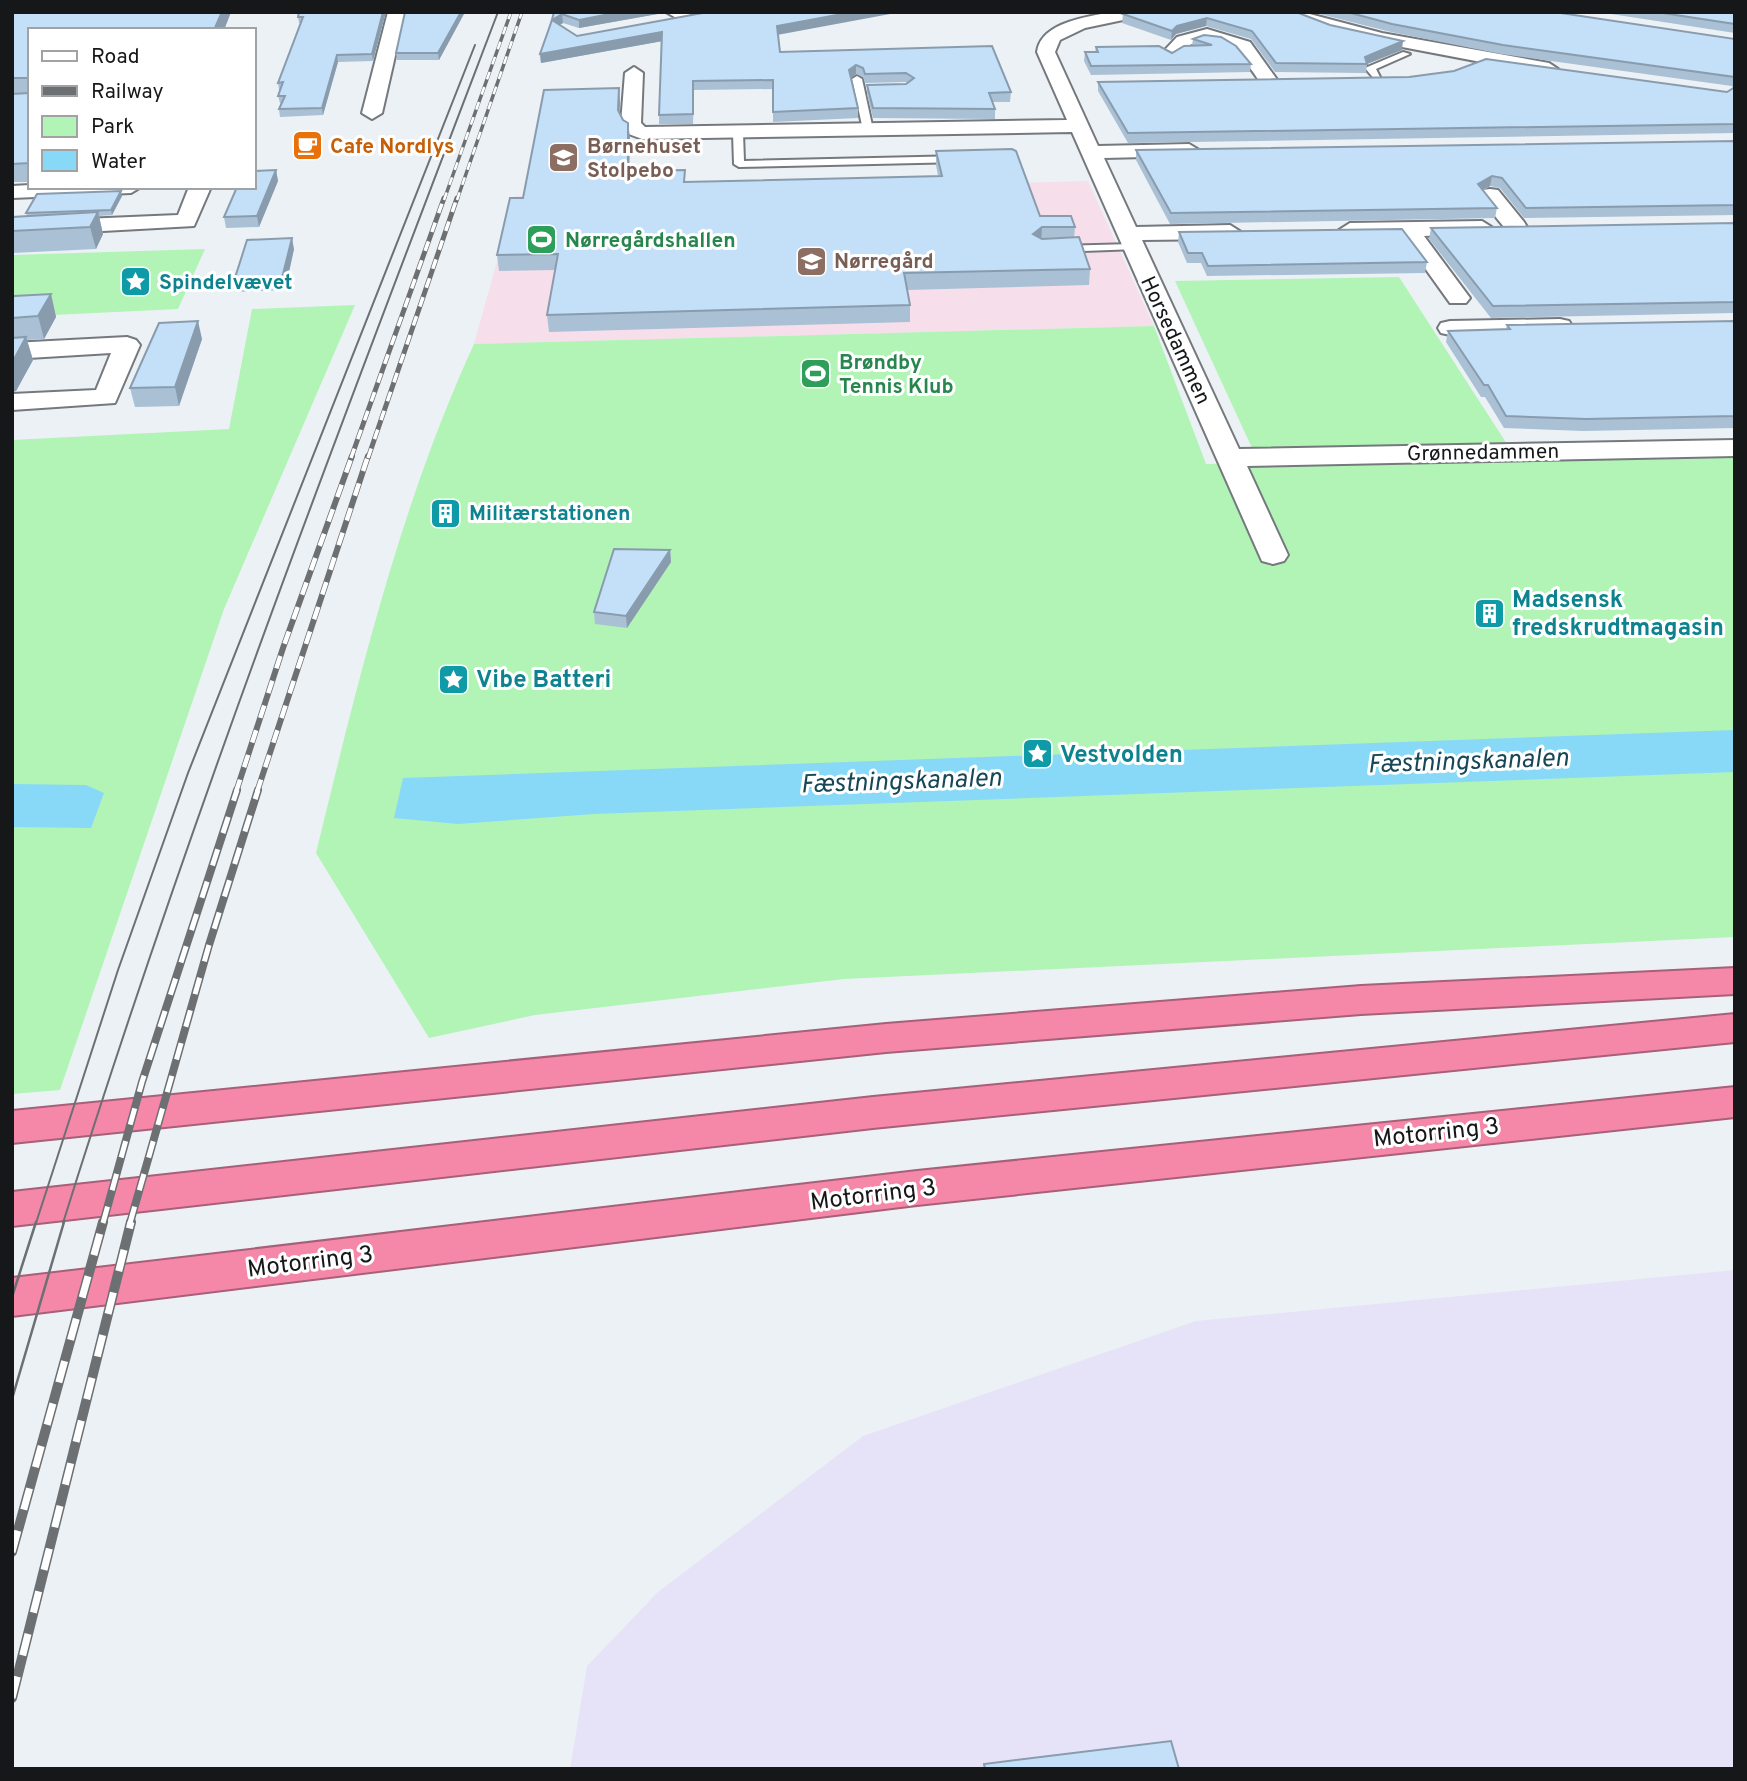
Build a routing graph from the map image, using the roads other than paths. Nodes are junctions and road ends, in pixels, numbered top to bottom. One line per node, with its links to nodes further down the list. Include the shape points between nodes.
1 (397, 12): 20 (street)
2 (1068, 12): 7 (street)
3 (1136, 12): 7 (street, Horsedammen)
4 (1281, 12): 10 (street, via 1381,38)
5 (705, 14): 6 (street)
6 (673, 17)
7 (1091, 21): 17 (street, Horsedammen, via 1065,29 1046,44)
8 (1170, 54): 16 (street, via 1183,41 1207,34 1244,46)
9 (1406, 54): 12 (lane, via 1370,68)
10 (1565, 71)
11 (634, 74): 23 (street, via 633,129 657,134)
12 (1388, 78): 13 (street)
13 (1353, 79)
14 (1290, 80): 16 (street)
15 (1245, 81): 16 (street)
16 (1269, 81)
17 (1060, 84): 18 (street); 21 (street, Horsedammen)
18 (1087, 84)
19 (871, 89): 22 (lane, via 858,84)
20 (372, 113)
21 (1080, 126): 22 (street); 25 (street, Horsedammen)
22 (868, 130): 23 (street)
23 (738, 133): 26 (lane, via 739,164 743,167)
24 (1207, 150): 25 (street)
25 (1091, 152): 37 (street, Horsedammen)
26 (969, 159)
27 (83, 189): 29 (street)
28 (199, 189): 33 (street, via 186,221)
29 (12, 192)
30 (1490, 195): 31 (street)
31 (1516, 227): 32 (street); 34 (street)
32 (1539, 227)
33 (12, 229)
34 (1409, 229): 35 (street); 39 (street)
35 (1332, 230)
36 (1255, 232): 37 (street)
37 (1130, 241): 38 (lane); 45 (street, Horsedammen)
38 (1041, 249)
39 (1458, 298)
40 (1586, 326): 41 (street)
41 (1450, 328)
42 (12, 351): 43 (street, via 127,345 106,397)
43 (12, 402)
44 (1735, 448): 45 (street, Grønnedammen)
45 (1231, 458): 46 (street, Horsedammen)
46 (1273, 555)
47 (1735, 981): 50 (highway, via 1361,1000 873,1039)
48 (1735, 1028): 51 (highway, via 881,1111)
49 (1735, 1102): 52 (highway, Motorring 3, via 917,1188)
50 (12, 1127)
51 (12, 1209)
52 (12, 1297)

